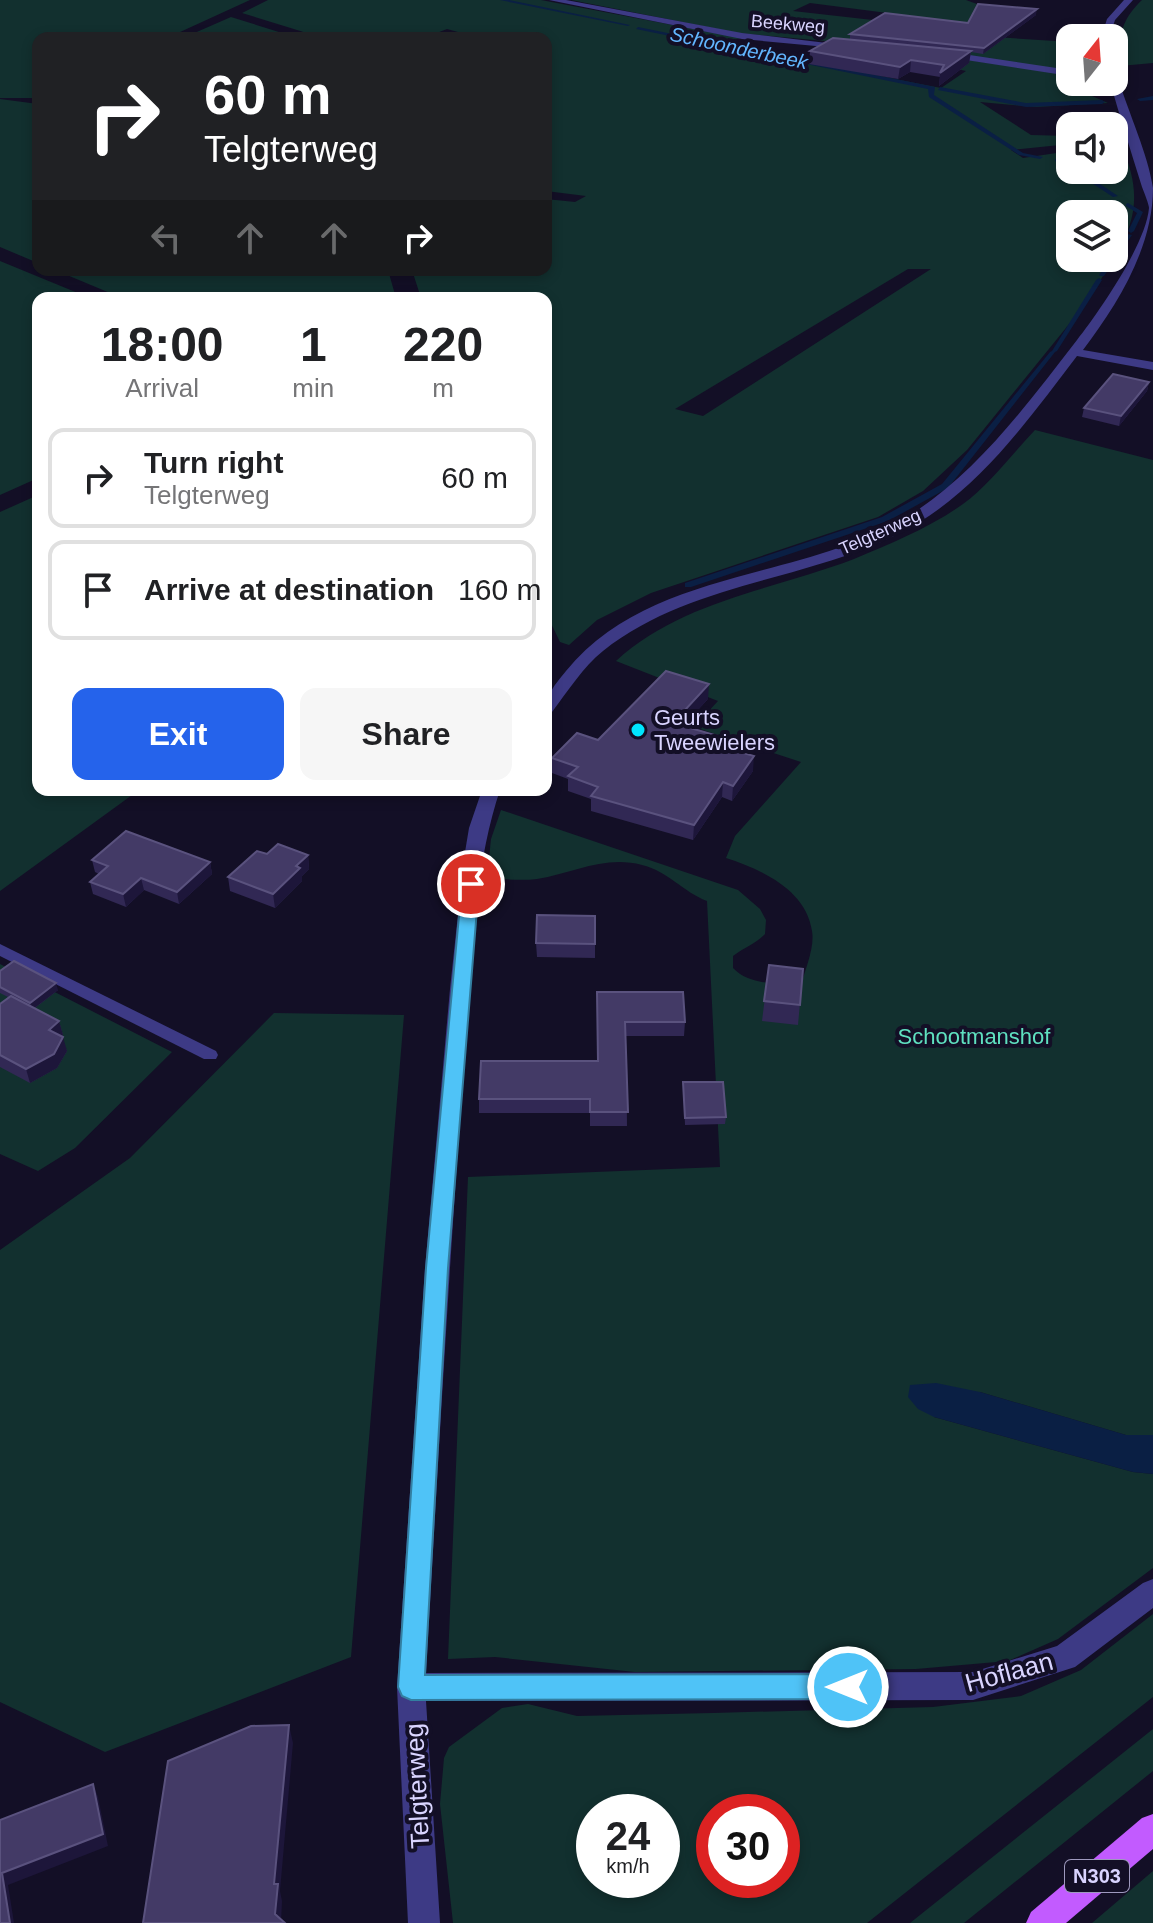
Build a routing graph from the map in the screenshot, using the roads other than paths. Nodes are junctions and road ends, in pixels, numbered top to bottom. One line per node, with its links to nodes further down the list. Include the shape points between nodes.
1 (553, 0): 4 (street, Beekweg, via 742,36)
2 (1129, 0): 3 (street)
3 (1109, 24)
4 (852, 46)
5 (931, 53): 6 (street)
6 (1056, 71)
7 (1119, 96): 8 (street, Telgterweg)
8 (1153, 207): 9 (street, Telgterweg, via 1146,237 1105,315)
9 (1075, 352): 10 (street); 11 (street, Telgterweg, via 945,500 909,523 853,547 679,601 634,623 598,647)
10 (1153, 366)
11 (552, 700)
12 (489, 796): 16 (street, Telgterweg, via 473,858 459,1005)
13 (0, 949): 14 (lane)
14 (210, 1055)
15 (1153, 1592): 16 (street, Hoflaan, via 1065,1657 973,1686)
16 (411, 1687): 18 (street, Telgterweg)
17 (1153, 1829): 19 (main road, N303)
18 (424, 1923)
19 (1042, 1923)

